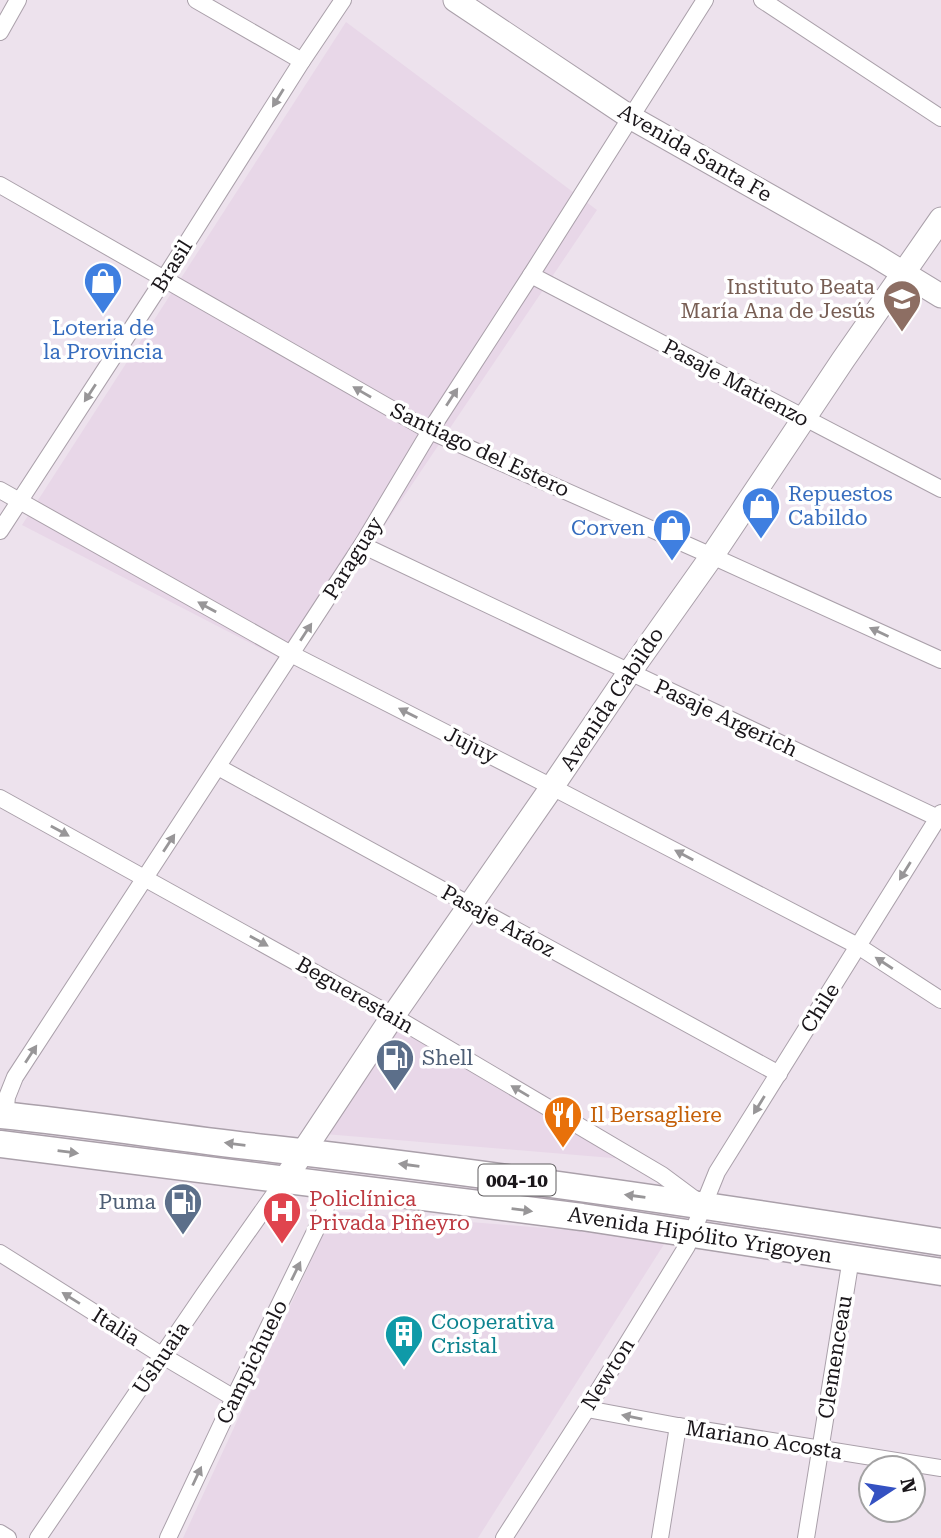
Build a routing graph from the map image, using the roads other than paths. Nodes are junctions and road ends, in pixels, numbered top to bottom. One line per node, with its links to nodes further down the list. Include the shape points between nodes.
1 (18, 0): 7 (street)
2 (197, 0): 8 (street)
3 (343, 0): 8 (street, Brasil)
4 (455, 0): 9 (street, Avenida Santa Fe)
5 (705, 0): 9 (street, Paraguay)
6 (762, 0): 10 (street)
7 (0, 32)
8 (302, 61): 15 (street, Brasil, one-way to 15)
9 (630, 117): 13 (street, Avenida Santa Fe); 14 (street, Paraguay)
10 (941, 118)
11 (0, 185): 15 (street, Santiago del Estero)
12 (941, 219): 13 (street, Avenida Cabildo)
13 (904, 274): 16 (street, Avenida Santa Fe); 17 (street, Avenida Cabildo)
14 (531, 275): 17 (street, Pasaje Matienzo); 18 (street, Paraguay, one-way to 14)
15 (164, 279): 18 (street, Santiago del Estero, one-way to 15); 21 (street, Brasil, one-way to 21)
16 (941, 296)
17 (805, 419): 19 (street, Pasaje Matienzo); 24 (street, Avenida Cabildo)
18 (430, 431): 23 (street, Paraguay); 24 (street, Santiago del Estero)
19 (941, 489)
20 (0, 490): 21 (street, Jujuy)
21 (19, 501): 22 (street, Brasil); 25 (street, Jujuy, one-way to 21)
22 (0, 531)
23 (362, 545): 25 (street, Paraguay, one-way to 23); 27 (street, Pasaje Argerich)
24 (712, 556): 26 (street, Santiago del Estero, one-way to 24); 27 (street, Avenida Cabildo)
25 (291, 654): 28 (street, Paraguay); 29 (street, Jujuy, one-way to 25)
26 (941, 660)
27 (629, 673): 29 (street, Avenida Cabildo); 31 (street, Pasaje Argerich)
28 (218, 767): 32 (street, Paraguay, one-way to 28); 33 (street, Pasaje Aráoz)
29 (552, 787): 33 (street, Avenida Cabildo); 34 (street, Jujuy, one-way to 29)
30 (1, 801): 32 (street, Beguerestain, one-way to 32)
31 (939, 815): 34 (street, Chile, one-way to 34)
32 (146, 878): 36 (street, Beguerestain, one-way to 36); 38 (street, Paraguay, one-way to 32, via 15,1077)
33 (470, 905): 36 (street, Avenida Cabildo); 37 (street, Pasaje Aráoz)
34 (858, 946): 35 (street, Jujuy, one-way to 34); 37 (street, Chile)
35 (941, 1000)
36 (393, 1016): 40 (street, Avenida Cabildo); 43 (street, Beguerestain, one-way to 36, via 662,1175)
37 (779, 1074): 43 (street, Chile, one-way to 43, via 717,1172)
38 (3, 1115): 40 (main road, Avenida Hipólito Yrigoyen / 004-10, one-way to 38)
39 (0, 1144): 41 (main road, Avenida Hipólito Yrigoyen / 004-10, one-way to 41)
40 (303, 1152): 41 (street, Avenida Cabildo); 43 (main road, Avenida Hipólito Yrigoyen / 004-10, one-way to 40)
41 (285, 1179): 42 (main road, Avenida Hipólito Yrigoyen / 004-10); 49 (street, Ushuaia)
42 (333, 1185): 44 (main road, Avenida Hipólito Yrigoyen / 004-10, one-way to 44); 50 (street, Campichuelo, one-way to 42, via 325,1211)
43 (702, 1205): 44 (street, Newton); 45 (main road, Avenida Hipólito Yrigoyen / 004-10)
44 (691, 1233): 47 (main road, Avenida Hipólito Yrigoyen / 004-10); 51 (street, Newton)
45 (941, 1242)
46 (0, 1254): 49 (street, Italia, one-way to 46)
47 (851, 1258): 48 (main road, Avenida Hipólito Yrigoyen / 004-10); 53 (street, Clemenceau)
48 (941, 1272)
49 (163, 1356): 50 (street, Italia); 57 (street, Ushuaia)
50 (234, 1398): 58 (street, Campichuelo, one-way to 50)
51 (587, 1409): 52 (street, Mariano Acosta, one-way to 51); 59 (street, Newton)
52 (678, 1426): 53 (street, Mariano Acosta); 60 (street)
53 (821, 1449): 54 (street, Mariano Acosta); 61 (street, Clemenceau)
54 (941, 1468)
55 (0, 1533): 56 (street)
56 (8, 1538)
57 (38, 1538)
58 (168, 1538)
59 (504, 1538)
60 (660, 1538)
61 (806, 1538)

